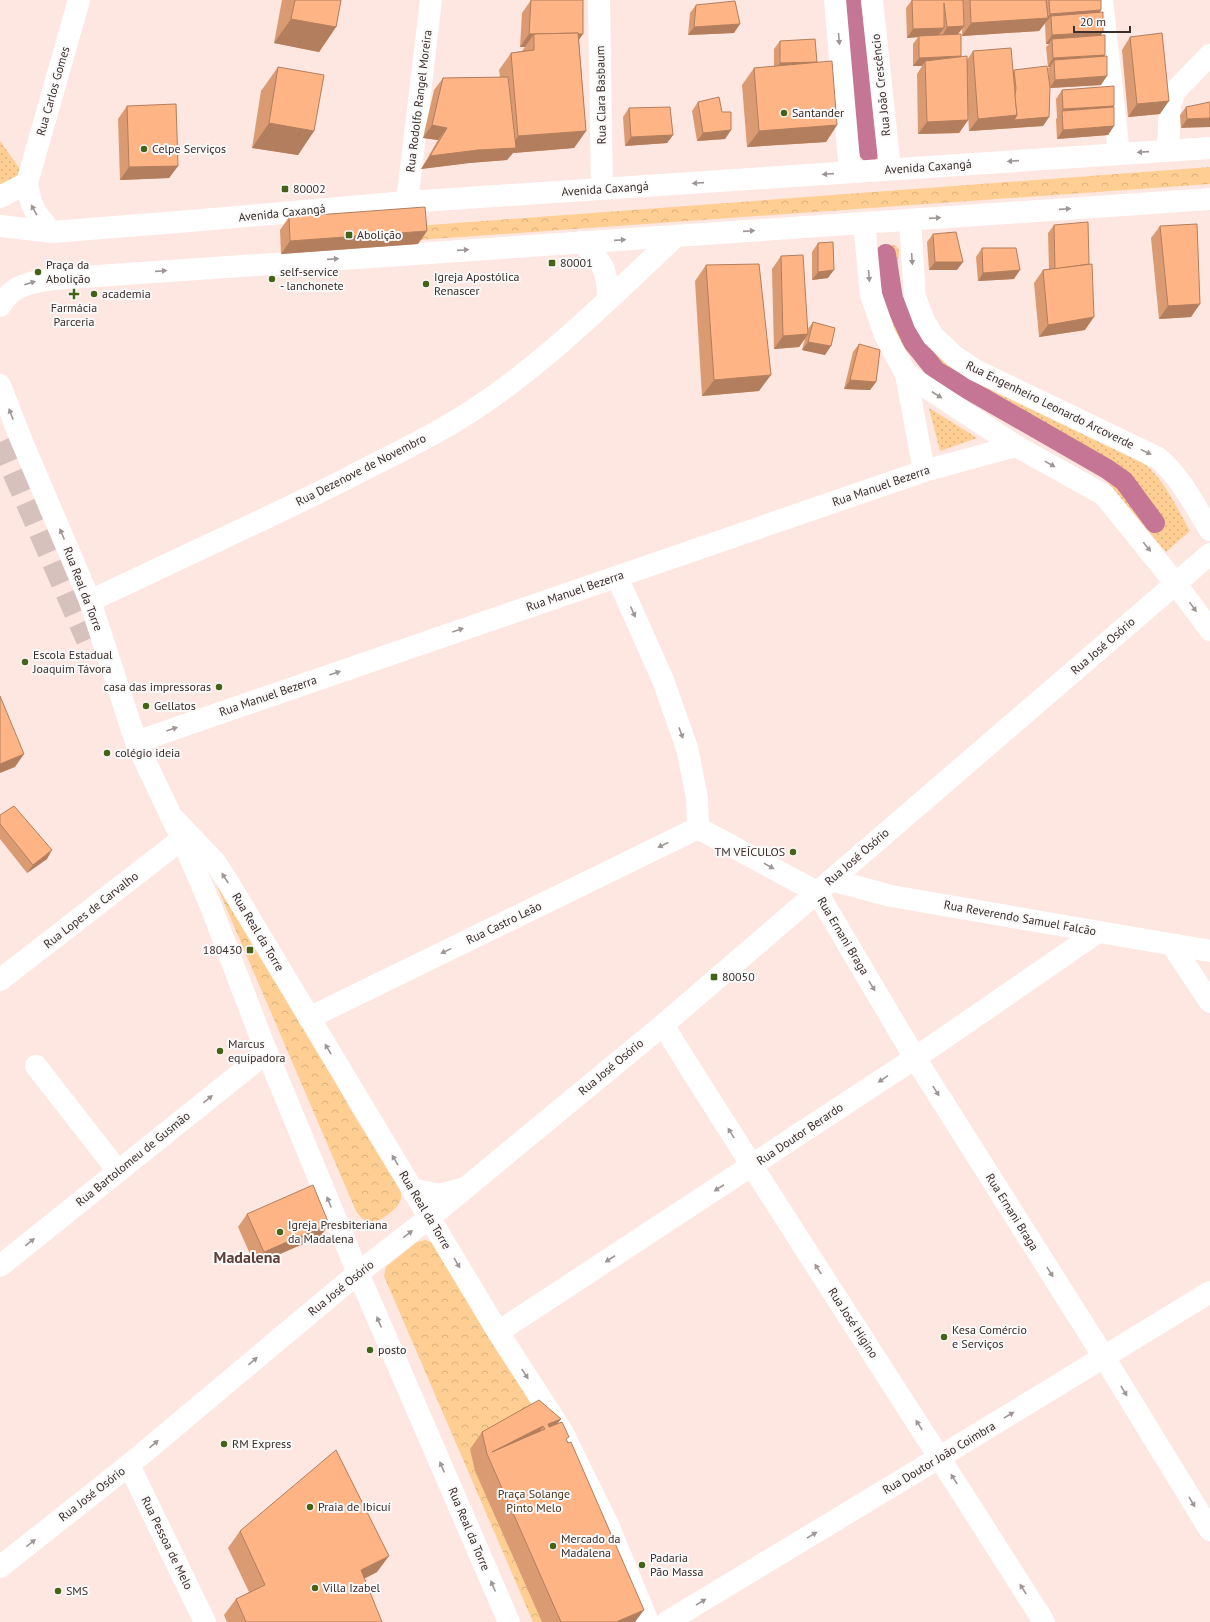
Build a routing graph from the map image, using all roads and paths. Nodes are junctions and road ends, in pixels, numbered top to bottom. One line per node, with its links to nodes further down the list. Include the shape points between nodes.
1 (79, 0): 13 (street, Rua Carlos Gomes)
2 (431, 0): 17 (street, Rua Rodolfo Rangel Moreira)
3 (599, 0): 14 (street, Rua Clara Basbaum)
4 (836, 0): 12 (street, one-way to 12)
5 (872, 0): 11 (street, Rua João Crescêncio)
6 (1102, 0): 10 (street)
7 (1210, 55): 9 (street, via 1175,91 1170,105)
8 (1210, 148): 9 (street, Avenida Caxangá)
9 (1168, 150): 10 (street, Avenida Caxangá, one-way to 10)
10 (1119, 154): 11 (street, Avenida Caxangá, one-way to 11)
11 (890, 169): 12 (street, Avenida Caxangá)
12 (850, 172): 14 (street, Avenida Caxangá, one-way to 14)
13 (27, 183): 15 (street); 21 (street, Rua Carlos Gomes, one-way to 13, via 32,207)
14 (602, 189): 17 (street, Avenida Caxangá)
15 (0, 197)
16 (1210, 199): 18 (street, one-way to 16)
17 (407, 202): 21 (street, Avenida Caxangá)
18 (910, 220): 19 (street); 30 (street, Rua Engenheiro Leonardo Arcoverde, one-way to 30, via 915,297 933,336 954,356 975,370 1158,458 1169,467 1181,483)
19 (864, 223): 22 (street, one-way to 19); 26 (street, one-way to 26, via 871,295 885,335)
20 (0, 226): 21 (street, Avenida Caxangá)
21 (52, 232)
22 (676, 236): 23 (street, one-way to 22); 24 (street, Rua Dezenove de Novembro)
23 (581, 242): 24 (street, via 606,271); 25 (street, one-way to 23, via 15,289 32,281)
24 (608, 300): 34 (street, Rua Dezenove de Novembro, via 538,362 455,422 318,493)
25 (0, 306)
26 (906, 374): 28 (street, one-way to 28); 29 (street)
27 (0, 385): 34 (street, Rua Real da Torre, one-way to 27)
28 (1016, 446): 29 (street, Rua Manuel Bezerra); 33 (street, one-way to 33, via 1104,495)
29 (924, 471): 32 (street, Rua Manuel Bezerra)
30 (1210, 530)
31 (1210, 554): 33 (street, Rua José Osório)
32 (617, 576): 37 (street, Rua Manuel Bezerra, one-way to 32); 39 (street, one-way to 39, via 663,680 687,748 697,798)
33 (1176, 584): 35 (street, one-way to 35); 41 (street, Rua José Osório)
34 (90, 600): 37 (street, Rua Real da Torre)
35 (1210, 630)
36 (87, 640): 37 (street)
37 (136, 742): 38 (street, Rua Real da Torre)
38 (171, 816): 40 (street, Rua Real da Torre); 47 (street, Rua Real da Torre, one-way to 38, via 215,862)
39 (698, 828): 41 (street, Rua Reverendo Samuel Falcão, one-way to 41); 47 (street, Rua Castro Leão, one-way to 47)
40 (182, 840): 45 (street, Rua Lopes de Carvalho); 49 (street, Rua Real da Torre, via 210,904)
41 (824, 886): 42 (street, Rua Reverendo Samuel Falcão); 48 (street, Rua José Osório); 50 (street, Rua Ernani Braga, one-way to 50)
42 (1098, 932): 43 (street, Rua Reverendo Samuel Falcão); 50 (street, Rua Doutor Berardo)
43 (1172, 944): 44 (street, Rua Reverendo Samuel Falcão); 46 (street)
44 (1210, 951)
45 (0, 980)
46 (1210, 1002)
47 (309, 1018): 55 (street, Rua Real da Torre, one-way to 47)
48 (663, 1025): 52 (street, Rua José Higino, one-way to 48); 54 (street, Rua José Osório)
49 (267, 1052): 53 (street, Rua Bartolomeu de Gusmão, one-way to 49); 58 (street, Rua Real da Torre, one-way to 49)
50 (915, 1058): 52 (street, Rua Doutor Berardo, one-way to 52); 61 (street, Rua Ernani Braga, one-way to 61)
51 (36, 1066): 53 (street)
52 (752, 1166): 60 (street, Rua Doutor Berardo, one-way to 60); 62 (street, Rua José Higino, one-way to 52)
53 (118, 1171): 57 (street, Rua Bartolomeu de Gusmão, one-way to 53)
54 (465, 1188): 55 (street, via 439,1195); 56 (street, Rua José Osório)
55 (412, 1189): 56 (street, Rua Real da Torre)
56 (429, 1218): 58 (street, Rua José Osório, one-way to 56); 60 (street, Rua Real da Torre, one-way to 60)
57 (0, 1266)
58 (358, 1273): 63 (street, Rua José Osório, one-way to 58); 67 (street, Rua Real da Torre, one-way to 58)
59 (1210, 1292): 61 (street, Rua Doutor João Coimbra)
60 (498, 1332): 68 (street, Rua Real da Torre, one-way to 68, via 563,1433 608,1525)
61 (1104, 1357): 62 (street, Rua Doutor João Coimbra, one-way to 61); 64 (street, Rua Ernani Braga, one-way to 64)
62 (940, 1457): 69 (street, Rua Doutor João Coimbra, one-way to 62); 70 (street, Rua José Higino, one-way to 62)
63 (129, 1465): 65 (street, Rua José Osório, one-way to 63); 66 (street, Rua Pessoa de Melo)
64 (1210, 1530)
65 (0, 1567)
66 (205, 1622)
67 (508, 1622)
68 (648, 1622)
69 (667, 1622)
70 (1044, 1622)

